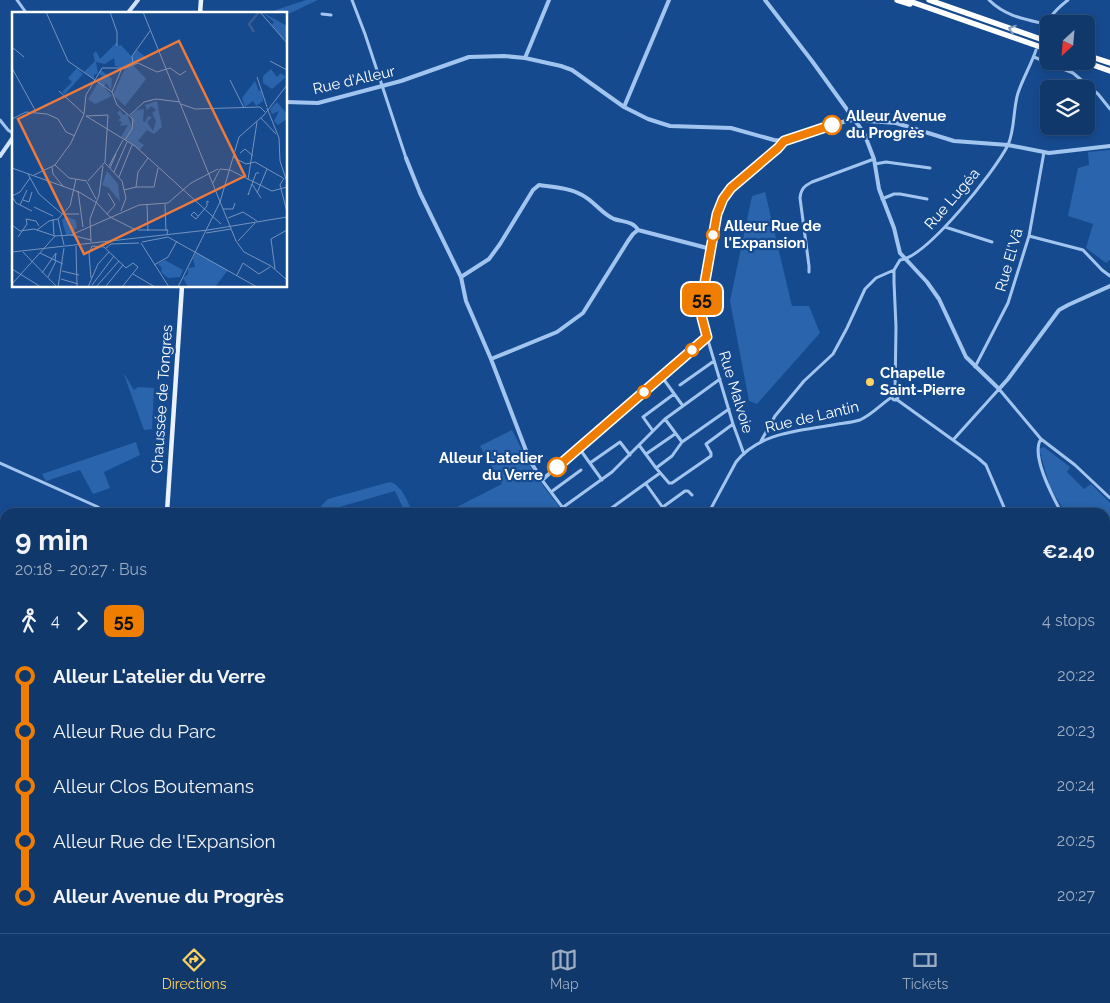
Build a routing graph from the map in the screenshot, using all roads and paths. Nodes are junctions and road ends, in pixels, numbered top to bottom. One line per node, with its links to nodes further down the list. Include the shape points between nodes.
1 (17, 0): 12 (street)
2 (138, 0): 13 (main road)
3 (352, 0): 28 (street)
4 (549, 0): 23 (street)
5 (669, 0): 30 (street)
6 (897, 0): 17 (highway)
7 (906, 0): 17 (highway)
8 (929, 0): 19 (highway, one-way to 8)
9 (990, 0): 18 (street, via 1011,15)
10 (1068, 0): 16 (street)
11 (766, 1): 33 (street)
12 (26, 12)
13 (129, 12)
14 (322, 14): 15 (street)
15 (331, 15)
16 (1052, 15)
17 (956, 18): 20 (highway)
18 (1040, 23)
19 (1040, 39)
20 (1040, 47)
21 (1036, 50): 22 (street)
22 (1034, 57): 31 (street, via 1073,73); 37 (street, via 1018,93)
23 (525, 58): 28 (street, Rue d'Alleur, via 469,57); 30 (street, Rue d'Alleur, via 572,70)
24 (1095, 58): 25 (highway)
25 (1110, 63)
26 (1095, 66): 27 (highway)
27 (1110, 71)
28 (382, 85): 29 (street, Rue d'Alleur, via 318,102); 41 (street)
29 (288, 102)
30 (624, 107): 36 (street, Rue d'Alleur, via 670,126 731,128)
31 (1110, 108)
32 (0, 120): 34 (street)
33 (854, 120): 36 (street); 37 (street, via 896,123 954,141); 42 (street, via 864,133)
34 (12, 133)
35 (12, 138): 40 (main road)
36 (784, 141): 50 (street, via 723,199)
37 (1008, 146): 39 (street); 46 (street, Rue Lugéa, via 973,196)
38 (1110, 146): 39 (street)
39 (1044, 152): 48 (street, Rue El'Vâ)
40 (0, 156)
41 (406, 158): 55 (street)
42 (874, 161): 43 (street); 44 (street); 53 (street, via 812,182 801,191)
43 (930, 168)
44 (882, 199): 45 (street, via 894,194); 51 (street, via 900,253)
45 (927, 199)
46 (945, 226): 49 (street); 51 (street, Rue Lugéa)
47 (638, 230): 50 (street); 55 (street, via 636,226 604,213 582,194 539,185 489,258); 59 (street, via 583,313 557,332)
48 (1029, 236): 54 (street, via 1083,250); 61 (street, Rue El'Vâ, via 1008,302)
49 (992, 242)
50 (711, 249): 58 (street, via 701,304)
51 (906, 260): 52 (street, Rue Lugéa, via 900,260); 61 (street, via 939,299 966,357)
52 (894, 270): 67 (street); 78 (street, via 876,278 864,289 832,354 775,416)
53 (809, 272)
54 (1110, 276)
55 (461, 277): 59 (street, via 466,301)
56 (1110, 286): 65 (street, via 1059,310)
57 (182, 288): 98 (main road, Chaussée de Tongres)
58 (707, 337): 60 (street, Rue Malvoie); 62 (street)
59 (491, 359): 90 (street, via 530,462)
60 (714, 360): 63 (street, Rue Malvoie); 64 (street)
61 (975, 367): 65 (street)
62 (662, 377): 66 (street); 81 (street)
63 (720, 379): 70 (street); 71 (street, Rue Malvoie)
64 (680, 385)
65 (998, 389): 76 (street); 77 (street)
66 (674, 394): 70 (street); 74 (street, via 643,417)
67 (895, 394): 68 (street, Rue de Lantin); 69 (street, via 898,396)
68 (892, 397): 69 (street); 78 (street, Rue de Lantin, via 859,420)
69 (896, 400): 77 (street)
70 (682, 406): 72 (street)
71 (729, 409): 73 (street, Rue Malvoie); 79 (street)
72 (665, 419): 74 (street); 75 (street)
73 (733, 424): 83 (street, Rue Malvoie); 89 (street, via 706,444 710,456 671,484)
74 (652, 431): 80 (street)
75 (676, 434): 79 (street); 82 (street)
76 (1041, 439): 95 (street); 103 (street, via 1038,448 1043,472)
77 (953, 440): 102 (street, via 986,466)
78 (761, 441): 83 (street, Rue de Lantin)
79 (682, 442): 87 (street, via 672,456)
80 (639, 445): 82 (street); 84 (street)
81 (579, 448): 85 (street); 90 (street)
82 (646, 454): 87 (street)
83 (744, 454): 101 (street, Rue de Lantin, via 736,462)
84 (630, 455): 85 (street, via 620,442); 91 (street)
85 (590, 462): 91 (street)
86 (0, 463): 97 (street)
87 (656, 468): 89 (street)
88 (581, 470): 93 (street)
89 (660, 473): 92 (street)
90 (542, 480): 93 (street)
91 (602, 480): 99 (street)
92 (646, 484): 96 (street); 100 (street)
93 (551, 492): 99 (street)
94 (692, 495): 100 (street, via 685,491)
95 (1110, 498)
96 (613, 507)
97 (99, 508)
98 (167, 508)
99 (562, 508)
100 (662, 508)
101 (711, 508)
102 (1004, 508)
103 (1058, 508)

